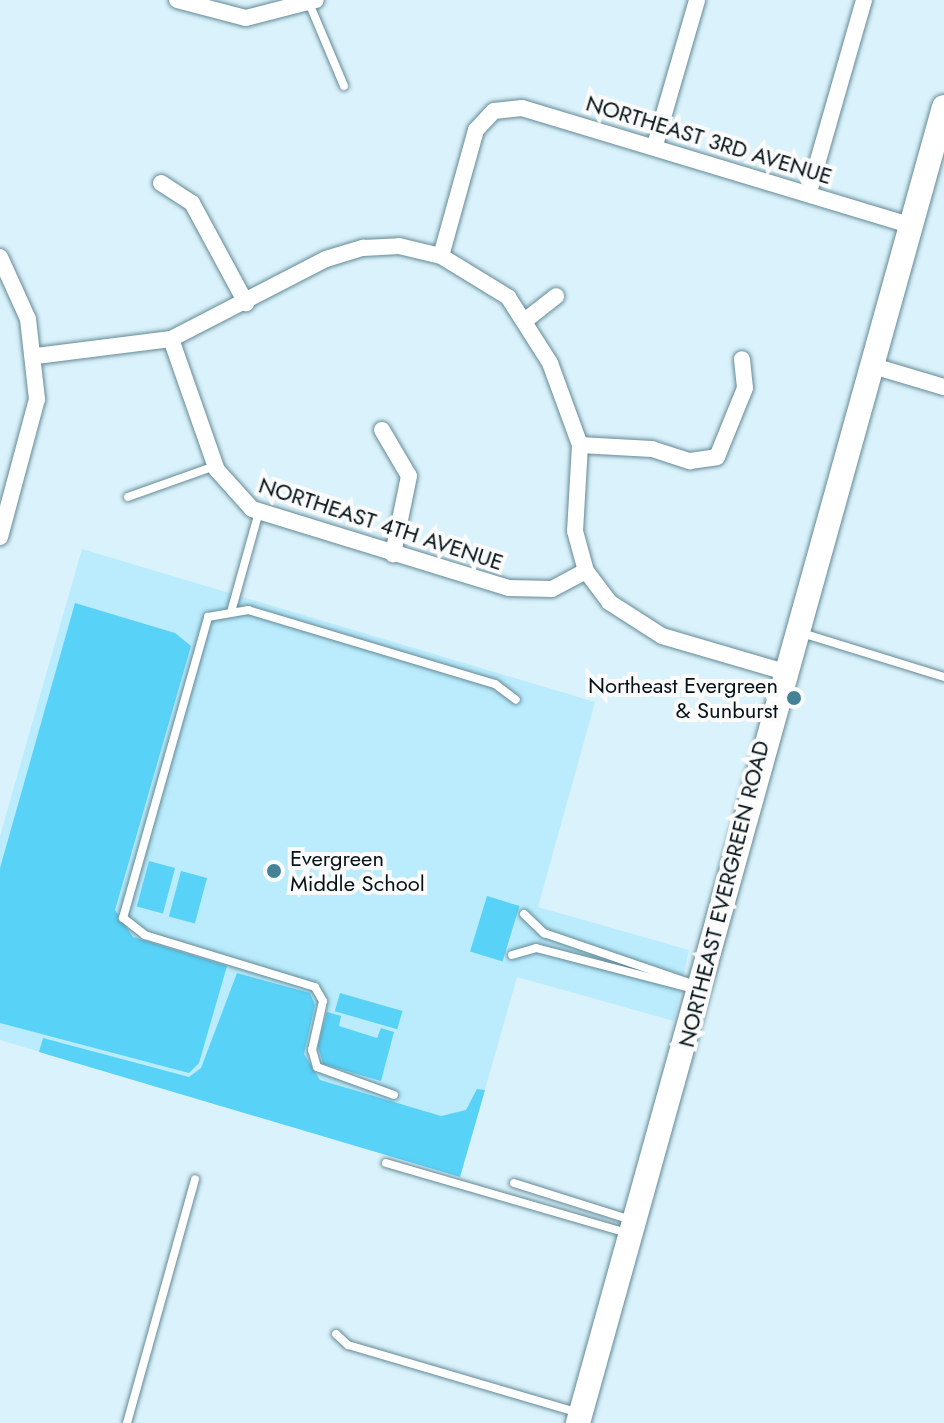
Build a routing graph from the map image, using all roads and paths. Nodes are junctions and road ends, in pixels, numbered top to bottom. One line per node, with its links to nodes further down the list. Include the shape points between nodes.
1 (177, 0): 4 (street, via 246,18)
2 (697, 0): 7 (street)
3 (864, 0): 9 (street)
4 (312, 2): 5 (lane)
5 (344, 86)
6 (944, 107): 10 (main road, NORTHEAST EVERGREEN ROAD)
7 (655, 145): 9 (street, NORTHEAST 3RD AVENUE); 11 (street, NORTHEAST 3RD AVENUE, via 522,108 494,111 476,130)
8 (161, 183): 14 (street, via 192,203)
9 (809, 192): 10 (street, NORTHEAST 3RD AVENUE)
10 (910, 225): 19 (main road, NORTHEAST EVERGREEN ROAD)
11 (441, 256): 14 (street, via 399,246 363,248 326,259); 15 (street, via 483,276)
12 (0, 257): 17 (street, via 20,295)
13 (556, 296): 15 (street)
14 (246, 303): 16 (street)
15 (527, 319): 22 (street)
16 (171, 339): 17 (street); 23 (street, NORTHEAST 4TH AVENUE)
17 (36, 356): 26 (street, via 31,433)
18 (742, 359): 22 (street, via 745,388 717,457 690,461 626,445)
19 (870, 365): 20 (street); 30 (main road, NORTHEAST EVERGREEN ROAD)
20 (944, 387)
21 (382, 430): 27 (street, via 409,476)
22 (580, 445): 28 (street, via 575,531)
23 (216, 466): 24 (lane); 25 (street, NORTHEAST 4TH AVENUE, via 231,492)
24 (128, 497)
25 (259, 512): 27 (street, NORTHEAST 4TH AVENUE); 29 (lane)
26 (0, 537)
27 (393, 554): 28 (street, NORTHEAST 4TH AVENUE, via 534,591)
28 (586, 571): 31 (street, via 609,602 662,636)
29 (231, 612): 33 (lane, via 260,614 495,684); 37 (lane, via 208,617 123,918 145,935 315,987 323,1001 312,1050 317,1067)
30 (794, 630): 31 (main road, NORTHEAST EVERGREEN ROAD); 32 (lane)
31 (782, 671): 36 (main road, NORTHEAST EVERGREEN ROAD)
32 (944, 677)
33 (516, 700)
34 (524, 914): 36 (lane, via 544,933 672,972)
35 (512, 955): 36 (lane, via 536,948 668,988)
36 (702, 990): 41 (main road, NORTHEAST EVERGREEN ROAD)
37 (394, 1095)
38 (386, 1163): 41 (lane)
39 (195, 1179): 44 (lane)
40 (514, 1183): 41 (lane)
41 (634, 1228): 43 (main road, NORTHEAST EVERGREEN ROAD)
42 (336, 1334): 43 (lane, via 348,1345)
43 (580, 1418)
44 (127, 1423)

